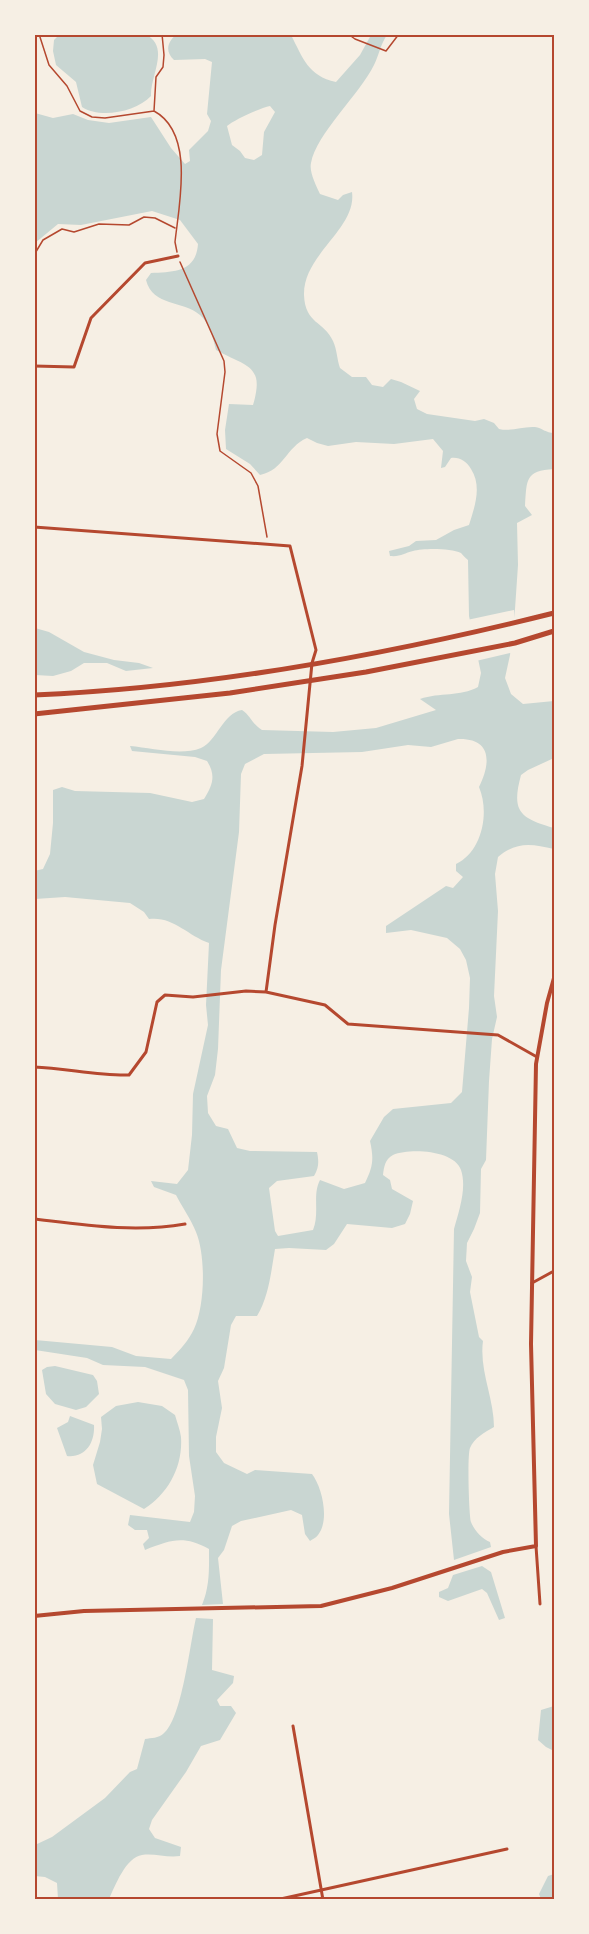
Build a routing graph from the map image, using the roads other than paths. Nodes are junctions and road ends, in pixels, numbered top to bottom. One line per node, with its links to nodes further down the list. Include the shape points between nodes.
1 (178, 256): 2 (street, via 145,263 91,318 74,367)
2 (34, 366)
3 (34, 527): 6 (street, via 290,546 316,650)
4 (555, 613): 6 (main road, via 462,636)
5 (555, 631): 7 (main road, via 515,643)
6 (312, 663): 7 (street); 8 (main road, via 253,674 89,693)
7 (311, 681): 9 (main road); 11 (street, via 302,766)
8 (34, 695)
9 (34, 714)
10 (555, 978): 12 (street)
11 (266, 992): 12 (street, via 326,1005 348,1024 498,1035); 13 (street, via 165,995 157,1002 146,1052 129,1075)
12 (537, 1057): 17 (street)
13 (34, 1067)
14 (34, 1219): 15 (street, via 102,1227)
15 (185, 1224)
16 (555, 1271): 17 (street)
17 (532, 1283): 18 (street)
18 (536, 1546): 19 (street); 20 (street, via 503,1552 321,1606 84,1611)
19 (540, 1604)
20 (34, 1616)
21 (293, 1726): 23 (street)
22 (507, 1849): 23 (street)
23 (321, 1890): 24 (street); 25 (street)
24 (276, 1899)
25 (323, 1899)

